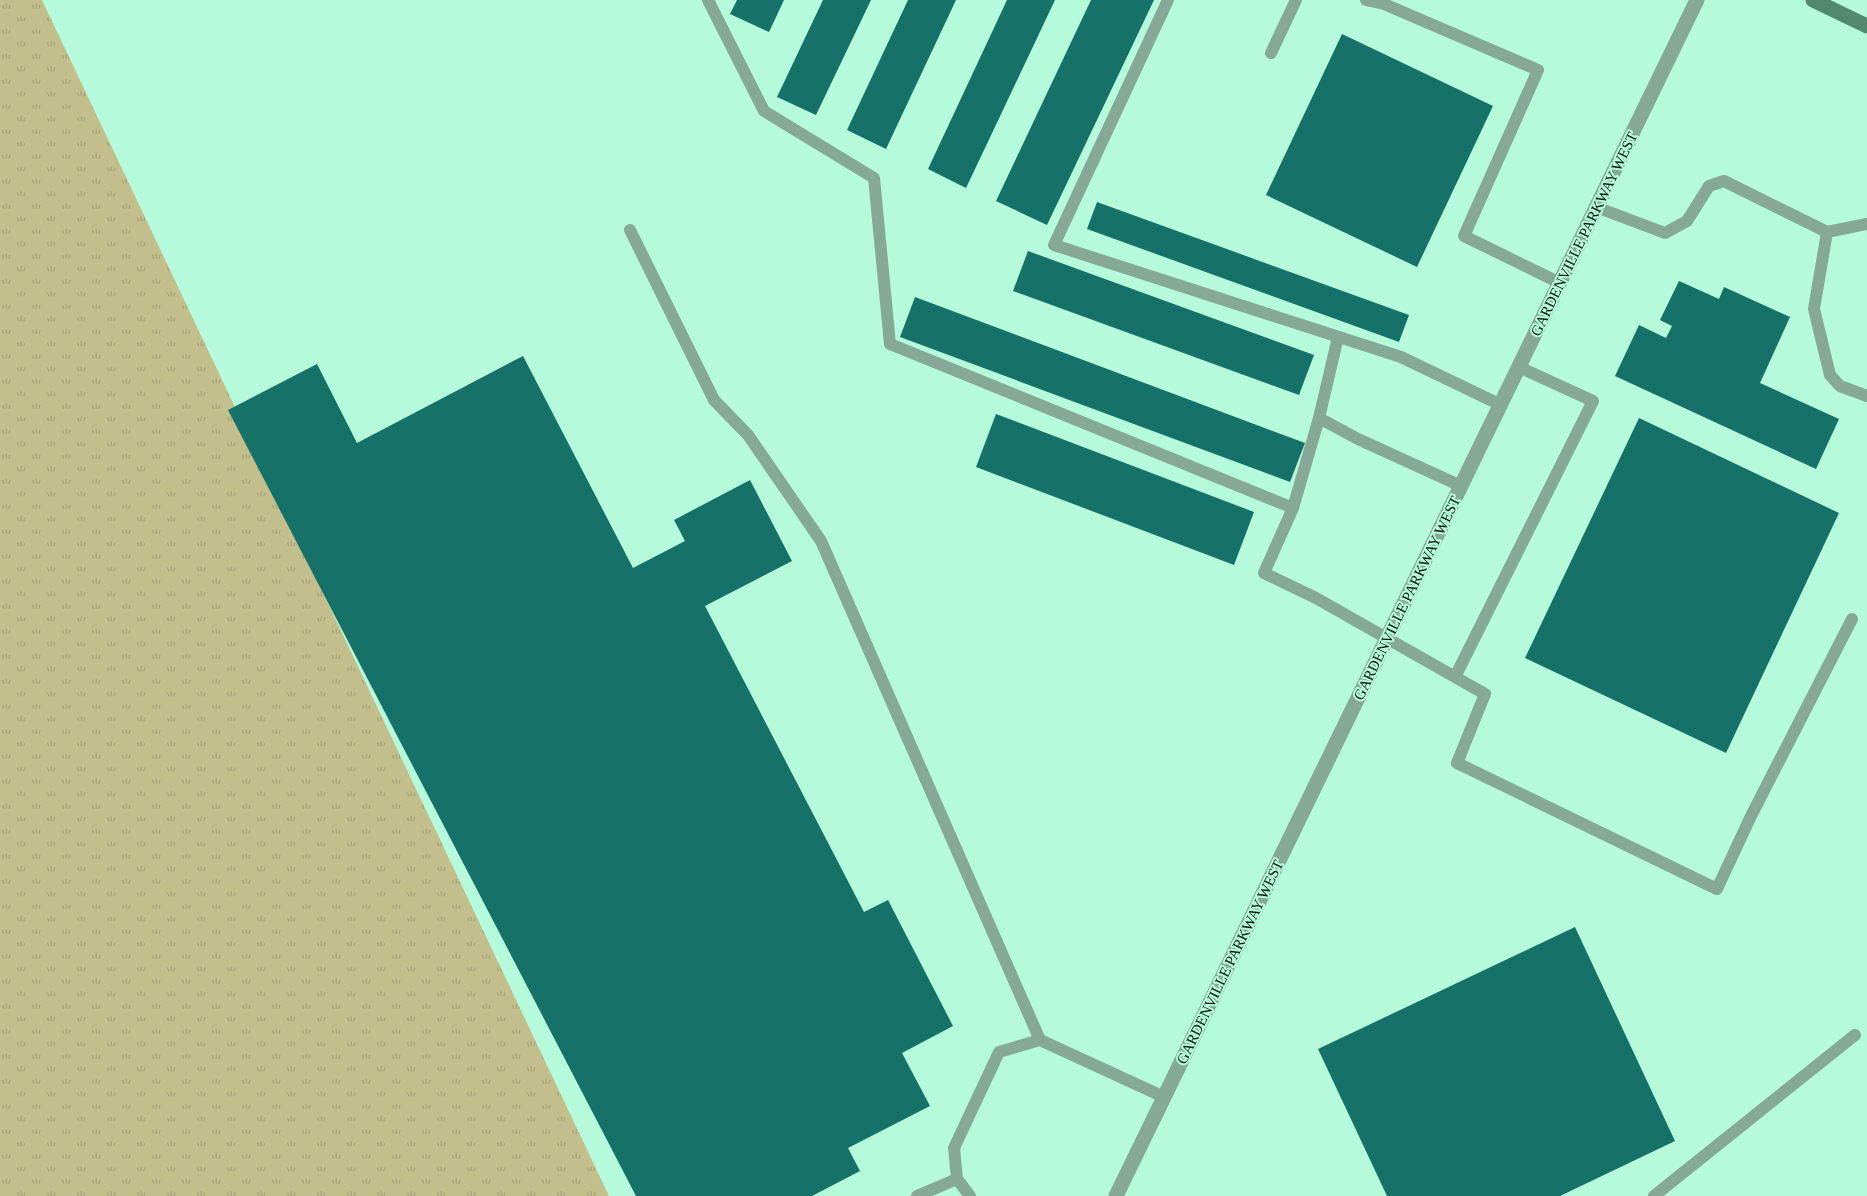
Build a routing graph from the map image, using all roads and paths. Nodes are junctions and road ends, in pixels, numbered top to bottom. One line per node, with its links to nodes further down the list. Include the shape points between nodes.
1 (708, 0): 20 (lane, via 764,110 874,178 890,344)
2 (1168, 0): 14 (lane, via 1054,245)
3 (1296, 0): 8 (lane)
4 (1366, 0): 13 (lane, via 1384,4 1538,70 1464,236)
5 (1697, 0): 9 (street, GARDENVILLE PARKWAY WEST)
6 (1813, 0): 7 (main road)
7 (1867, 26)
8 (1271, 53)
9 (1596, 207): 12 (lane, via 1665,233 1687,221 1709,186 1724,181); 13 (street, GARDENVILLE PARKWAY WEST)
10 (1867, 224): 12 (lane)
11 (630, 230): 25 (lane, via 714,400 748,434 821,541)
12 (1827, 232): 16 (lane, via 1814,309 1818,328 1830,375 1840,386)
13 (1560, 283): 15 (street, GARDENVILLE PARKWAY WEST)
14 (1338, 337): 17 (lane, via 1401,358); 18 (lane)
15 (1519, 367): 17 (street, GARDENVILLE PARKWAY WEST); 23 (lane, via 1593,401)
16 (1867, 396)
17 (1501, 405): 19 (street, GARDENVILLE PARKWAY WEST)
18 (1319, 418): 19 (lane); 20 (lane)
19 (1461, 486): 22 (street, GARDENVILLE PARKWAY WEST)
20 (1294, 508): 22 (lane, via 1264,573)
21 (1852, 619): 23 (lane, via 1717,889 1457,763 1485,694)
22 (1388, 638): 23 (lane); 26 (street, GARDENVILLE PARKWAY WEST)
23 (1455, 677)
24 (1855, 1035): 31 (lane)
25 (1040, 1040): 26 (lane); 27 (lane, via 999,1052 954,1148)
26 (1164, 1098): 30 (street, GARDENVILLE PARKWAY WEST)
27 (957, 1179): 28 (lane); 29 (lane)
28 (917, 1196)
29 (970, 1196)
30 (1116, 1196)
31 (1654, 1196)

